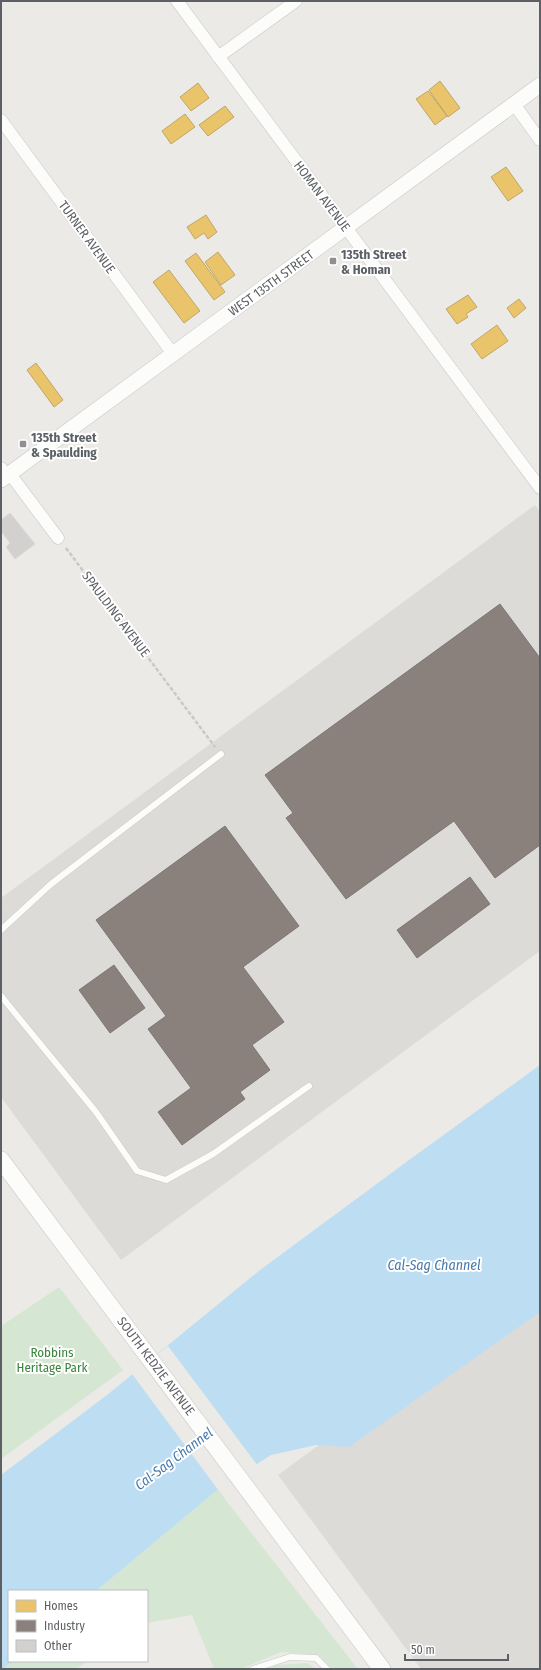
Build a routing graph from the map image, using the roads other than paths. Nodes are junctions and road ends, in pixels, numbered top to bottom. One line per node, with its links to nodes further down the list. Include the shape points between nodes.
1 (177, 1): 3 (street, HOMAN AVENUE)
2 (296, 1): 3 (street)
3 (218, 57): 8 (street, HOMAN AVENUE)
4 (540, 85): 5 (street, WEST 135TH STREET)
5 (514, 104): 7 (street); 8 (street, WEST 135TH STREET)
6 (1, 120): 9 (street, TURNER AVENUE)
7 (540, 140)
8 (346, 227): 9 (street, WEST 135TH STREET); 11 (street, HOMAN AVENUE)
9 (173, 354): 10 (street, WEST 135TH STREET)
10 (5, 475): 12 (street)
11 (540, 488)
12 (58, 538)
13 (221, 754): 14 (lane, via 51,884)
14 (1, 930)
15 (1, 996): 16 (lane, via 96,1112 137,1171 166,1180 213,1154)
16 (309, 1086)
17 (1, 1160): 20 (main road, SOUTH KEDZIE AVENUE)
18 (253, 1669): 19 (lane, via 290,1657 316,1658)
19 (327, 1669)
20 (382, 1669)

